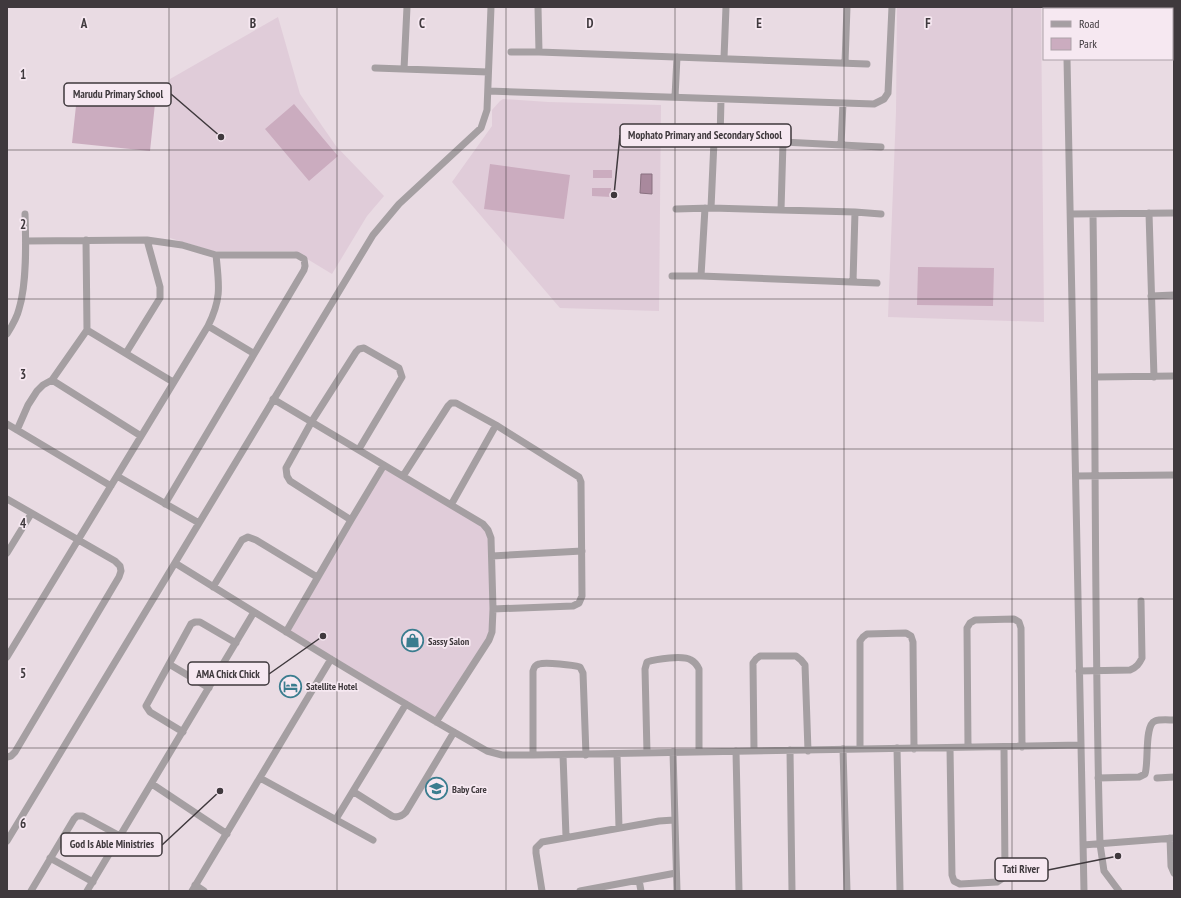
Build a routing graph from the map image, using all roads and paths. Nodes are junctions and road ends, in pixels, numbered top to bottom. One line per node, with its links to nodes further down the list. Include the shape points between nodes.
1 (407, 7): 15 (street)
2 (491, 7): 16 (street)
3 (538, 7): 8 (street)
4 (726, 7): 10 (street)
5 (847, 7): 12 (street)
6 (892, 7): 20 (street, via 888,93 884,100 874,104)
7 (511, 52): 8 (street)
8 (539, 52): 9 (street)
9 (677, 57): 10 (street); 18 (street)
10 (724, 58): 12 (street)
11 (1067, 60): 34 (street)
12 (845, 63): 13 (street)
13 (867, 64)
14 (375, 68): 15 (street)
15 (404, 68): 16 (street)
16 (488, 72): 17 (street)
17 (488, 91): 18 (street); 56 (street, via 486,117 481,128 399,204 373,235)
18 (675, 98): 19 (street)
19 (721, 99): 20 (street); 22 (street)
20 (843, 103): 24 (street)
21 (678, 140): 22 (street)
22 (717, 141): 23 (street); 26 (street)
23 (784, 142): 24 (street); 28 (street)
24 (841, 145): 25 (street)
25 (881, 146)
26 (708, 208): 27 (street); 28 (street); 41 (street)
27 (676, 209)
28 (781, 210): 29 (street)
29 (855, 212): 33 (street); 42 (street)
30 (1149, 213): 31 (street); 35 (street); 45 (street)
31 (1174, 213)
32 (25, 214): 38 (street)
33 (881, 214)
34 (1071, 214): 35 (street); 68 (street)
35 (1093, 214): 52 (street)
36 (86, 240): 37 (street); 38 (street); 47 (street)
37 (147, 240): 39 (street, via 182,245); 50 (street, via 160,287 160,298)
38 (26, 241): 48 (street, via 22,299 15,321)
39 (216, 255): 46 (street, via 218,298); 49 (street, via 297,255 305,261 304,270)
40 (672, 276): 41 (street)
41 (701, 276): 42 (street)
42 (853, 282): 43 (street)
43 (876, 283)
44 (1174, 295): 45 (street)
45 (1151, 296): 53 (street)
46 (208, 326): 49 (street); 55 (street)
47 (87, 330): 50 (street); 54 (street)
48 (7, 334)
49 (253, 353): 71 (street)
50 (126, 354): 55 (street)
51 (1174, 376): 53 (street)
52 (1095, 377): 53 (street); 64 (street)
53 (1154, 377)
54 (52, 380): 60 (street, via 37,391); 61 (street)
55 (173, 382): 61 (street)
56 (274, 399): 57 (street); 75 (street)
57 (312, 421): 62 (street); 62 (street, via 359,348 364,348 397,366 402,379); 74 (street, via 287,465 287,476)
58 (7, 424): 60 (street)
59 (496, 425): 67 (street, via 458,403 451,403); 72 (street); 77 (street, via 579,477)
60 (17, 430): 69 (street)
61 (141, 436): 66 (street)
62 (359, 449): 63 (street)
63 (384, 465): 67 (street); 74 (street)
64 (1094, 475): 65 (street); 68 (street); 92 (street)
65 (1174, 475)
66 (117, 476): 69 (street); 71 (street)
67 (404, 476): 72 (street)
68 (1076, 476): 91 (street)
69 (111, 486): 76 (street)
70 (7, 500): 73 (street)
71 (165, 504): 75 (street)
72 (451, 506): 79 (street, via 488,530)
73 (31, 514): 76 (street); 78 (street)
74 (351, 520): 81 (street)
75 (199, 523): 80 (street)
76 (78, 540): 88 (street); 119 (street, via 117,562 120,574 15,752)
77 (582, 551): 79 (street); 84 (street, via 582,596 579,603 573,606)
78 (7, 553)
79 (492, 556): 84 (street)
80 (175, 563): 82 (street); 129 (street)
81 (317, 577): 82 (street, via 256,540 248,538 242,540); 86 (street)
82 (213, 587): 85 (street)
83 (1141, 601): 92 (street, via 1140,664 1130,670)
84 (493, 609): 96 (street, via 489,640)
85 (254, 612): 86 (street); 87 (street)
86 (286, 632): 89 (street)
87 (236, 643): 90 (street, via 200,622 194,622); 93 (street)
88 (7, 657)
89 (331, 660): 94 (street); 121 (street)
90 (169, 664): 93 (street); 97 (street, via 146,708)
91 (1079, 671): 92 (street); 99 (street)
92 (1097, 671): 122 (street)
93 (209, 688): 97 (street)
94 (406, 704): 96 (street); 125 (street)
95 (1174, 720): 122 (street, via 1155,721 1150,725 1145,774 1139,777)
96 (436, 722): 98 (street)
97 (183, 732): 124 (street)
98 (454, 732): 117 (street, via 494,754); 125 (street, via 403,815 392,816)
99 (1081, 745): 102 (street); 137 (street)
100 (968, 747): 101 (street); 102 (street, via 967,628 975,620 1014,619 1019,622 1021,628); 104 (street)
101 (1004, 747): 102 (street); 104 (street, via 1005,873 997,882 960,884 954,881 952,875)
102 (1022, 747)
103 (897, 748): 106 (street); 107 (street); 154 (street)
104 (950, 748): 107 (street)
105 (843, 749): 106 (street); 111 (street); 153 (street)
106 (860, 749): 107 (street, via 860,640 867,634 906,633 911,636 913,642)
107 (914, 749)
108 (790, 750): 110 (street); 111 (street); 152 (street)
109 (736, 751): 110 (street); 113 (street); 151 (street)
110 (754, 751): 111 (street, via 753,663 760,656 796,656 805,665)
111 (808, 751)
112 (673, 752): 113 (street); 114 (street); 127 (street)
113 (700, 752): 114 (street, via 699,669 697,664 686,658 654,659 647,662)
114 (647, 753): 116 (street)
115 (586, 754): 116 (street); 117 (street, via 583,673 580,667 540,664 532,671); 118 (street)
116 (617, 754): 128 (street)
117 (533, 755): 118 (street)
118 (563, 755): 132 (street)
119 (7, 757)
120 (1174, 777): 123 (street)
121 (260, 778): 126 (street); 130 (street)
122 (1098, 778): 136 (street)
123 (1157, 778)
124 (152, 784): 130 (street); 131 (street)
125 (354, 792): 126 (street)
126 (336, 819): 134 (street)
127 (674, 820): 128 (street); 139 (street)
128 (619, 828): 132 (street)
129 (10, 831): 135 (street)
130 (226, 834): 143 (street)
131 (120, 836): 138 (street, via 83,816 77,816); 142 (street)
132 (566, 836): 147 (street, via 542,842 536,848)
133 (1172, 838): 136 (street); 140 (street, via 1171,866)
134 (373, 840)
135 (7, 841)
136 (1100, 844): 137 (street); 156 (street, via 1104,871)
137 (1083, 845): 155 (street)
138 (50, 858): 142 (street); 144 (street)
139 (676, 873): 141 (street); 150 (street)
140 (1174, 874)
141 (639, 880): 148 (street); 149 (street)
142 (93, 882): 145 (street)
143 (194, 888): 146 (street)
144 (31, 891)
145 (87, 891)
146 (204, 891)
147 (542, 891)
148 (585, 891)
149 (641, 891)
150 (677, 891)
151 (739, 891)
152 (792, 891)
153 (847, 891)
154 (900, 891)
155 (1084, 891)
156 (1119, 891)

